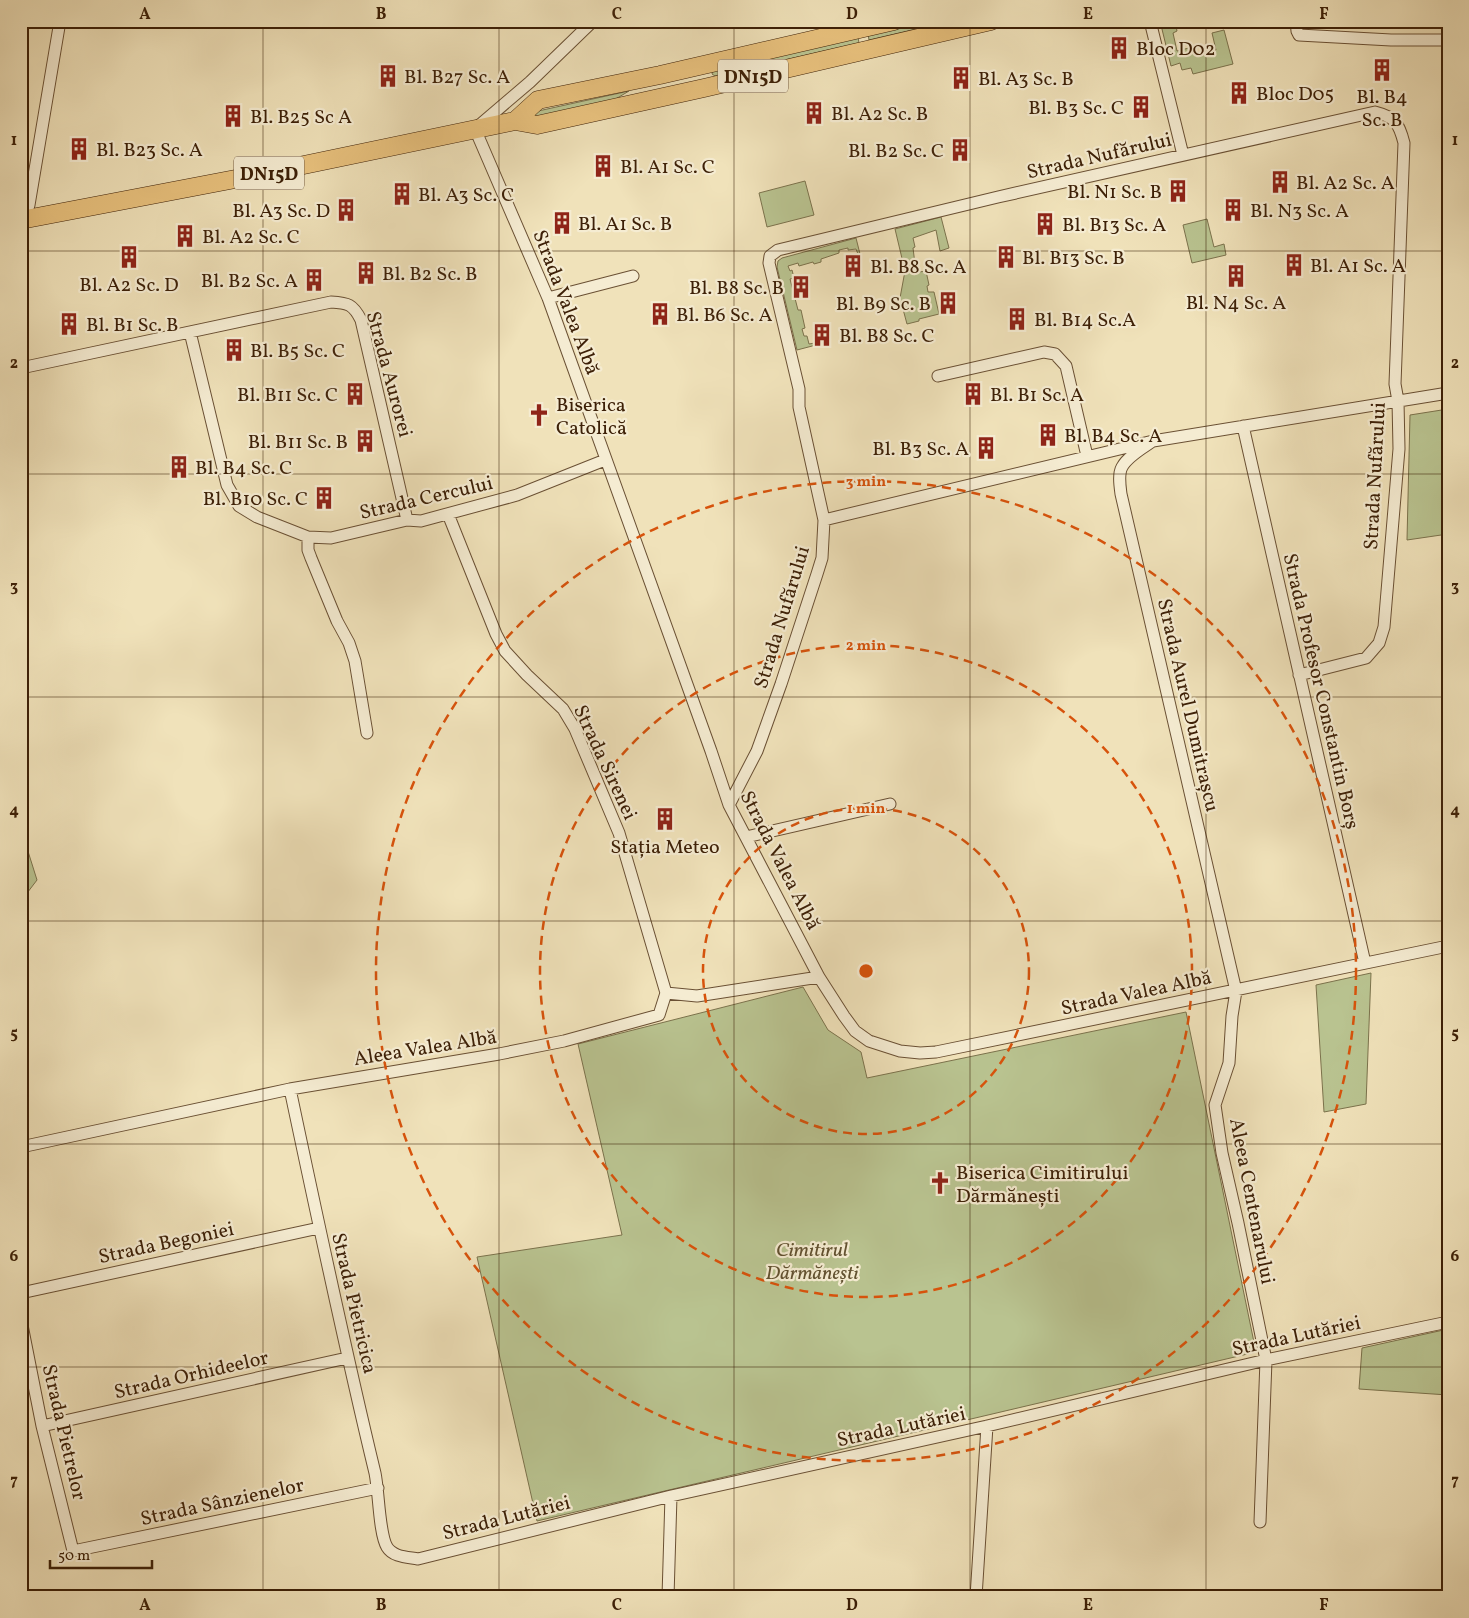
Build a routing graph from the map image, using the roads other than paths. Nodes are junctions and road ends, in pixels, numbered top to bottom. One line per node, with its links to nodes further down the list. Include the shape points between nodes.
1 (60, 21): 13 (street, via 29,205)
2 (593, 21): 8 (street)
3 (894, 21): 9 (main road, DN15D)
4 (991, 21): 10 (main road, DN15D, via 537,125)
5 (1150, 21): 12 (street)
6 (1296, 21): 7 (street, via 1299,35)
7 (1448, 40)
8 (530, 82): 9 (street); 11 (street)
9 (538, 100): 10 (main road)
10 (516, 121): 11 (main road, DN15D)
11 (475, 129): 13 (main road, DN15D); 15 (street, Strada Valea Albă)
12 (1183, 155): 20 (street, Strada Nufărului, via 1375,112 1390,116 1396,122 1404,143 1395,384); 27 (street, Strada Nufărului, via 778,250 770,256)
13 (23, 220)
14 (633, 276): 15 (street)
15 (548, 298): 24 (street, Strada Valea Albă)
16 (190, 332): 17 (street, Strada Aurorei); 26 (street, Strada Aurorei, via 332,302 346,303 356,309); 28 (street, Strada Cercului, via 232,496 239,506 257,517)
17 (21, 368)
18 (938, 376): 23 (street, via 1044,352 1055,354 1066,366)
19 (1448, 393): 20 (street)
20 (1398, 400): 21 (street); 29 (street, Strada Nufărului, via 1399,449 1384,627 1379,643 1366,658)
21 (1243, 426): 22 (street); 29 (street, Strada Profesor Constantin Borș)
22 (1153, 442): 23 (street); 37 (street, Strada Aurel Dumitrașcu, via 1122,467 1121,494)
23 (1087, 456): 27 (street)
24 (605, 460): 25 (street, Strada Cercului, via 517,495); 32 (street, Strada Valea Albă)
25 (448, 514): 26 (street, Strada Cercului, via 421,521); 38 (street, Strada Sirenei, via 505,651 563,709 575,729 618,833)
26 (407, 520): 28 (street, Strada Cercului, via 331,538)
27 (824, 520): 32 (street, Strada Nufărului, via 822,558 782,684 757,752)
28 (308, 537): 30 (street, via 311,558 355,661)
29 (1299, 675): 35 (street, Strada Profesor Constantin Borș)
30 (367, 733)
31 (890, 804): 33 (street)
32 (729, 805): 33 (street, Strada Valea Albă)
33 (746, 837): 36 (street, Strada Valea Albă)
34 (1448, 946): 35 (street, Strada Valea Albă)
35 (1364, 963): 37 (street, Strada Valea Albă)
36 (819, 977): 37 (street, Strada Valea Albă, via 855,1031 869,1041 920,1054); 38 (street, via 697,996)
37 (1236, 991): 46 (street, Aleea Centenarului, via 1229,1063 1215,1105)
38 (666, 993): 39 (street, Aleea Valea Albă, via 659,1015 564,1042)
39 (290, 1089): 40 (street, Aleea Valea Albă); 41 (street, Strada Pietricica)
40 (21, 1147)
41 (319, 1228): 42 (street, Strada Begoniei); 45 (street, Strada Pietricica)
42 (21, 1293)
43 (21, 1320): 47 (street, Strada Pietrelor)
44 (1448, 1322): 46 (street, Strada Lutăriei)
45 (347, 1358): 47 (street, Strada Orhideelor); 49 (street, Strada Pietricica)
46 (1266, 1360): 48 (street, Strada Lutăriei); 51 (street, Aleea Centenarului)
47 (42, 1426): 53 (street, Strada Pietrelor)
48 (986, 1426): 50 (street, Strada Lutăriei); 55 (street)
49 (378, 1488): 52 (street, Strada Pietricica); 53 (street, Strada Sânzienelor)
50 (671, 1496): 52 (street, Strada Lutăriei, via 418,1559 388,1549); 54 (street)
51 (1260, 1522)
52 (382, 1526)
53 (73, 1551)
54 (668, 1597)
55 (976, 1597)

